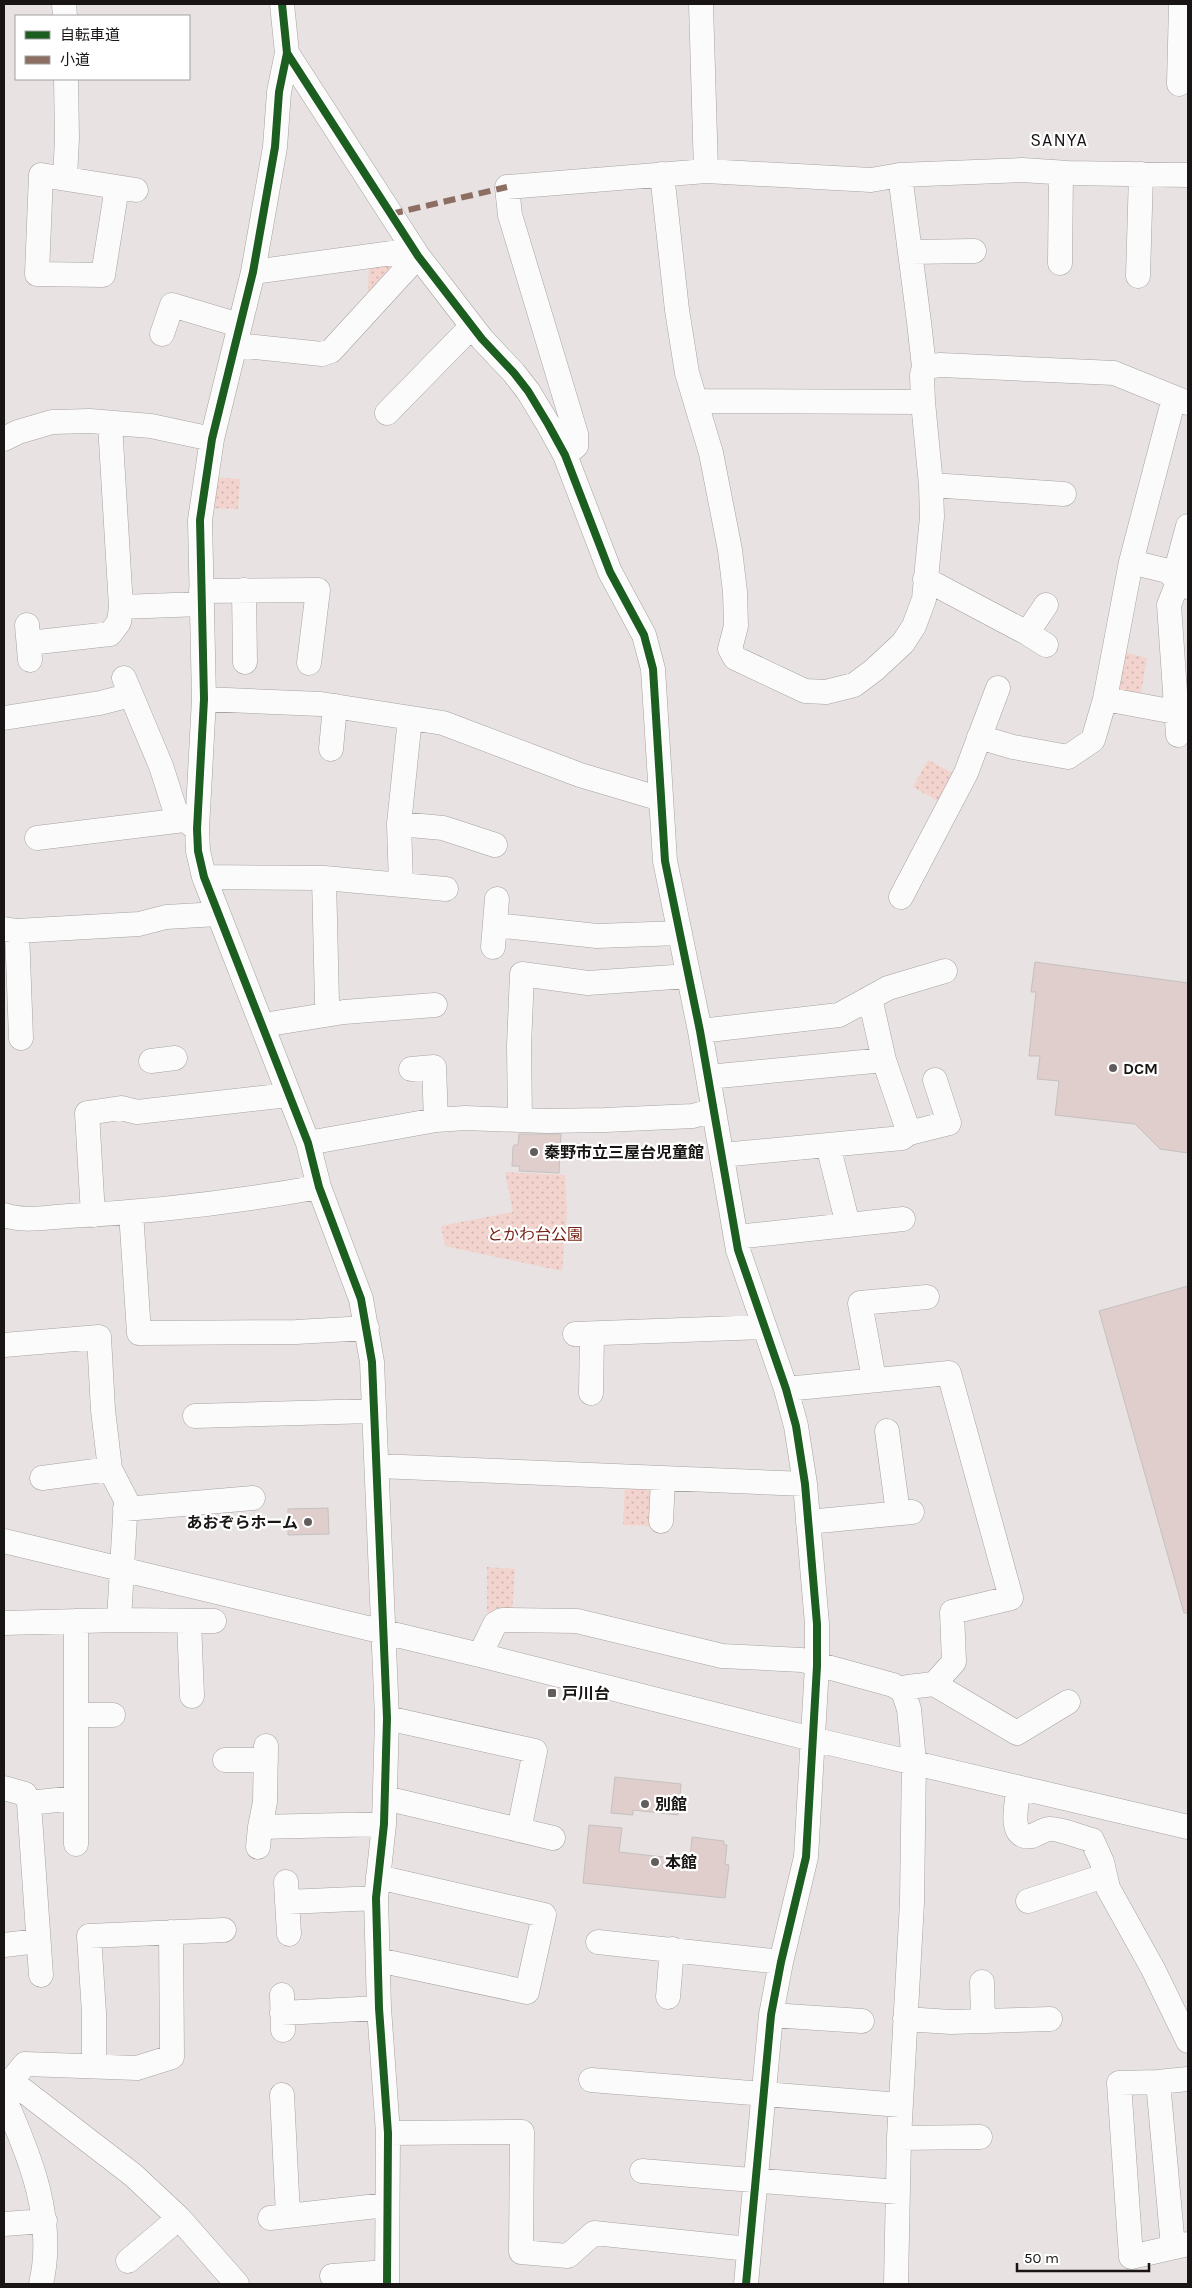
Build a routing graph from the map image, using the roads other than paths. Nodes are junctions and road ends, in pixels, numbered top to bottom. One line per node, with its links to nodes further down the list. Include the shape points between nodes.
1 (282, 4): 4 (street)
2 (701, 4): 7 (street)
3 (1183, 18): 6 (street)
4 (287, 53): 16 (street); 18 (street, via 279,92 275,148)
5 (66, 80): 13 (street)
6 (1176, 84)
7 (706, 171): 9 (street); 12 (street, via 871,180)
8 (1061, 173): 10 (street); 12 (street, via 1022,170); 17 (street)
9 (662, 174): 24 (street, via 677,310 687,373); 31 (street, via 507,187 510,215 576,434 576,446)
10 (1140, 174): 11 (street); 19 (street)
11 (1188, 174)
12 (900, 175): 14 (street)
13 (65, 178): 13 (street, via 41,175 37,274 103,275 126,189)
14 (910, 252): 15 (street); 23 (street)
15 (974, 252)
16 (416, 253): 18 (street); 20 (street); 22 (street, via 331,351 322,354)
17 (1060, 263)
18 (252, 272): 22 (street)
19 (1137, 276)
20 (472, 326): 27 (street); 31 (street, via 528,391)
21 (162, 334): 22 (street, via 172,305)
22 (237, 335): 30 (street)
23 (924, 367): 25 (street, via 941,365 1114,373); 26 (street)
24 (696, 401): 26 (street); 36 (street, via 711,453 730,550 736,626 730,649 735,658 804,691 826,692 854,684 903,643 914,626 924,599)
25 (1181, 401): 35 (street)
26 (923, 402): 32 (street)
27 (387, 413)
28 (110, 424): 29 (street, via 52,422); 30 (street, via 151,426); 41 (street)
29 (4, 439)
30 (212, 439): 39 (street, via 200,520)
31 (565, 455): 53 (street, via 610,572 644,635 654,670)
32 (932, 484): 33 (street); 36 (street)
33 (1064, 494)
34 (1188, 526): 37 (street)
35 (1131, 562): 37 (street, via 1168,571); 47 (street)
36 (925, 578): 40 (street, via 1037,639)
37 (1180, 582): 47 (street, via 1169,605 1176,724)
38 (244, 590): 39 (street); 43 (street); 44 (street, via 318,590)
39 (201, 598): 41 (street); 46 (street)
40 (1046, 605)
41 (121, 607): 42 (street, via 119,622 110,634)
42 (28, 643)
43 (244, 662)
44 (309, 662)
45 (998, 688): 51 (street)
46 (204, 699): 48 (street); 54 (street)
47 (1105, 699): 51 (street, via 1093,740 1068,757)
48 (335, 706): 50 (street); 52 (street)
49 (4, 718): 54 (street, via 100,703 127,686 161,766 176,813)
50 (410, 718): 53 (street, via 444,723 580,775); 55 (street)
51 (979, 737): 62 (street, via 962,781)
52 (332, 749)
53 (661, 798): 66 (street, via 665,860)
54 (191, 824): 56 (street, via 97,840); 58 (street)
55 (399, 824): 57 (street, via 444,828); 60 (street)
56 (37, 838)
57 (495, 845)
58 (204, 876): 59 (street); 64 (street)
59 (324, 878): 60 (street); 70 (street)
60 (401, 885): 61 (street)
61 (446, 889)
62 (901, 896)
63 (497, 899): 66 (street, via 494,936)
64 (218, 914): 65 (street, via 166,917 139,924); 72 (street)
65 (10, 930): 73 (street)
66 (680, 933): 68 (street)
67 (945, 971): 69 (street, via 888,988)
68 (688, 976): 74 (street); 83 (street, via 588,983 522,974)
69 (870, 998): 74 (street, via 839,1015); 76 (street)
70 (326, 1003)
71 (435, 1005): 72 (street, via 344,1012)
72 (264, 1025): 81 (street)
73 (15, 1028)
74 (700, 1031): 79 (street)
75 (174, 1058): 77 (street)
76 (884, 1060): 79 (street); 85 (street)
77 (151, 1061)
78 (411, 1069): 84 (street, via 434,1068)
79 (708, 1077): 82 (street)
80 (935, 1080): 85 (street, via 952,1131)
81 (288, 1095): 86 (street); 92 (street, via 137,1112 121,1108 87,1113)
82 (714, 1110): 83 (street, via 693,1116 655,1118); 88 (street)
83 (520, 1119): 84 (street)
84 (436, 1120): 86 (street)
85 (909, 1133): 87 (street, via 902,1138)
86 (308, 1143): 89 (street)
87 (828, 1145): 88 (street); 94 (street)
88 (722, 1155): 95 (street)
89 (319, 1187): 90 (street, via 261,1198); 98 (street, via 361,1298)
90 (131, 1212): 92 (street); 98 (street, via 138,1333)
91 (4, 1215): 92 (street, via 10,1218)
92 (93, 1215)
93 (903, 1219): 94 (street)
94 (848, 1225): 95 (street)
95 (736, 1237): 97 (street)
96 (926, 1297): 100 (street, via 860,1303)
97 (764, 1327): 101 (street); 102 (street, via 663,1340 583,1334)
98 (367, 1328): 103 (street, via 372,1362)
99 (4, 1345): 107 (street, via 99,1337)
100 (874, 1379): 101 (street); 125 (street, via 949,1372 1011,1598 952,1612 954,1662)
101 (786, 1389): 110 (street, via 796,1426)
102 (591, 1393)
103 (373, 1411): 104 (street); 106 (street)
104 (195, 1416)
105 (894, 1443): 114 (street, via 905,1512)
106 (378, 1466): 109 (street); 122 (street)
107 (110, 1469): 108 (street); 112 (street, via 126,1500)
108 (42, 1478)
109 (663, 1479): 110 (street); 113 (street)
110 (805, 1484): 114 (street)
111 (253, 1498): 112 (street)
112 (125, 1509): 116 (street)
113 (661, 1522)
114 (808, 1522): 124 (street)
115 (4, 1541): 116 (street)
116 (122, 1569): 117 (street); 122 (street)
117 (119, 1620): 118 (street); 120 (street)
118 (189, 1621): 119 (street); 127 (street)
119 (214, 1621)
120 (76, 1622): 121 (street); 129 (street)
121 (4, 1623)
122 (385, 1632): 123 (street); 131 (street)
123 (480, 1655): 124 (street, via 495,1624 502,1620 538,1619 577,1621 722,1656 802,1660); 132 (street)
124 (818, 1666): 126 (street, via 893,1685); 132 (street)
125 (934, 1684): 126 (street, via 908,1687); 128 (street, via 1017,1733)
126 (904, 1691): 134 (street)
127 (192, 1696)
128 (1068, 1702)
129 (76, 1715): 130 (street); 137 (street)
130 (113, 1715)
131 (387, 1718): 138 (street); 142 (street, via 535,1751)
132 (812, 1739): 134 (street); 156 (street, via 806,1857)
133 (225, 1760): 140 (street, via 266,1753 265,1802 259,1837)
134 (914, 1761): 136 (street); 163 (street, via 912,1902)
135 (4, 1788): 139 (street, via 25,1794)
136 (1019, 1788): 141 (street); 145 (street, via 1017,1830 1030,1836 1049,1829 1092,1840 1102,1862)
137 (76, 1798): 139 (street); 144 (street)
138 (385, 1798): 140 (street); 142 (street)
139 (29, 1803): 151 (street)
140 (384, 1824): 146 (street)
141 (1188, 1827)
142 (519, 1830): 143 (street)
143 (553, 1838)
144 (76, 1844)
145 (1104, 1876): 147 (street); 167 (street)
146 (377, 1888): 150 (street, via 287,1892); 155 (street); 155 (street, via 544,1915 528,1992)
147 (1028, 1901)
148 (224, 1930): 149 (street)
149 (171, 1932): 168 (street, via 172,2056 137,2068); 168 (street, via 89,1936)
150 (289, 1934)
151 (38, 1941): 153 (street); 157 (street)
152 (598, 1942): 154 (street)
153 (4, 1945)
154 (672, 1950): 156 (street); 159 (street)
155 (378, 1960): 160 (street)
156 (781, 1962): 162 (street)
157 (41, 1975)
158 (982, 1982): 166 (street)
159 (668, 1997)
160 (379, 2008): 161 (street); 176 (street)
161 (283, 2013)
162 (772, 2015): 165 (street); 174 (street)
163 (905, 2019): 166 (street); 175 (street)
164 (1050, 2019): 166 (street)
165 (862, 2021)
166 (982, 2021)
167 (1188, 2041)
168 (94, 2065): 172 (street, via 25,2064)
169 (1188, 2078): 171 (street)
170 (590, 2080): 174 (street)
171 (1158, 2082): 186 (street); 186 (street, via 1119,2083 1131,2257)
172 (6, 2088): 183 (street, via 133,2175); 184 (street, via 39,2188)
173 (282, 2095): 182 (street, via 279,2216)
174 (762, 2095): 175 (street); 180 (street)
175 (900, 2105): 178 (street)
176 (388, 2132): 182 (street); 187 (street, via 522,2132 520,2262 568,2256 594,2233)
177 (980, 2137): 178 (street)
178 (899, 2138): 181 (street)
179 (642, 2171): 180 (street)
180 (755, 2180): 181 (street); 187 (street)
181 (898, 2192): 194 (street)
182 (386, 2205): 190 (street)
183 (179, 2218): 188 (street); 192 (street)
184 (45, 2221): 185 (street); 191 (street)
185 (4, 2224)
186 (1180, 2246)
187 (748, 2249): 193 (street)
188 (128, 2261)
189 (332, 2276): 190 (street)
190 (387, 2278)
191 (41, 2284)
192 (237, 2284)
193 (746, 2284)
194 (896, 2284)

